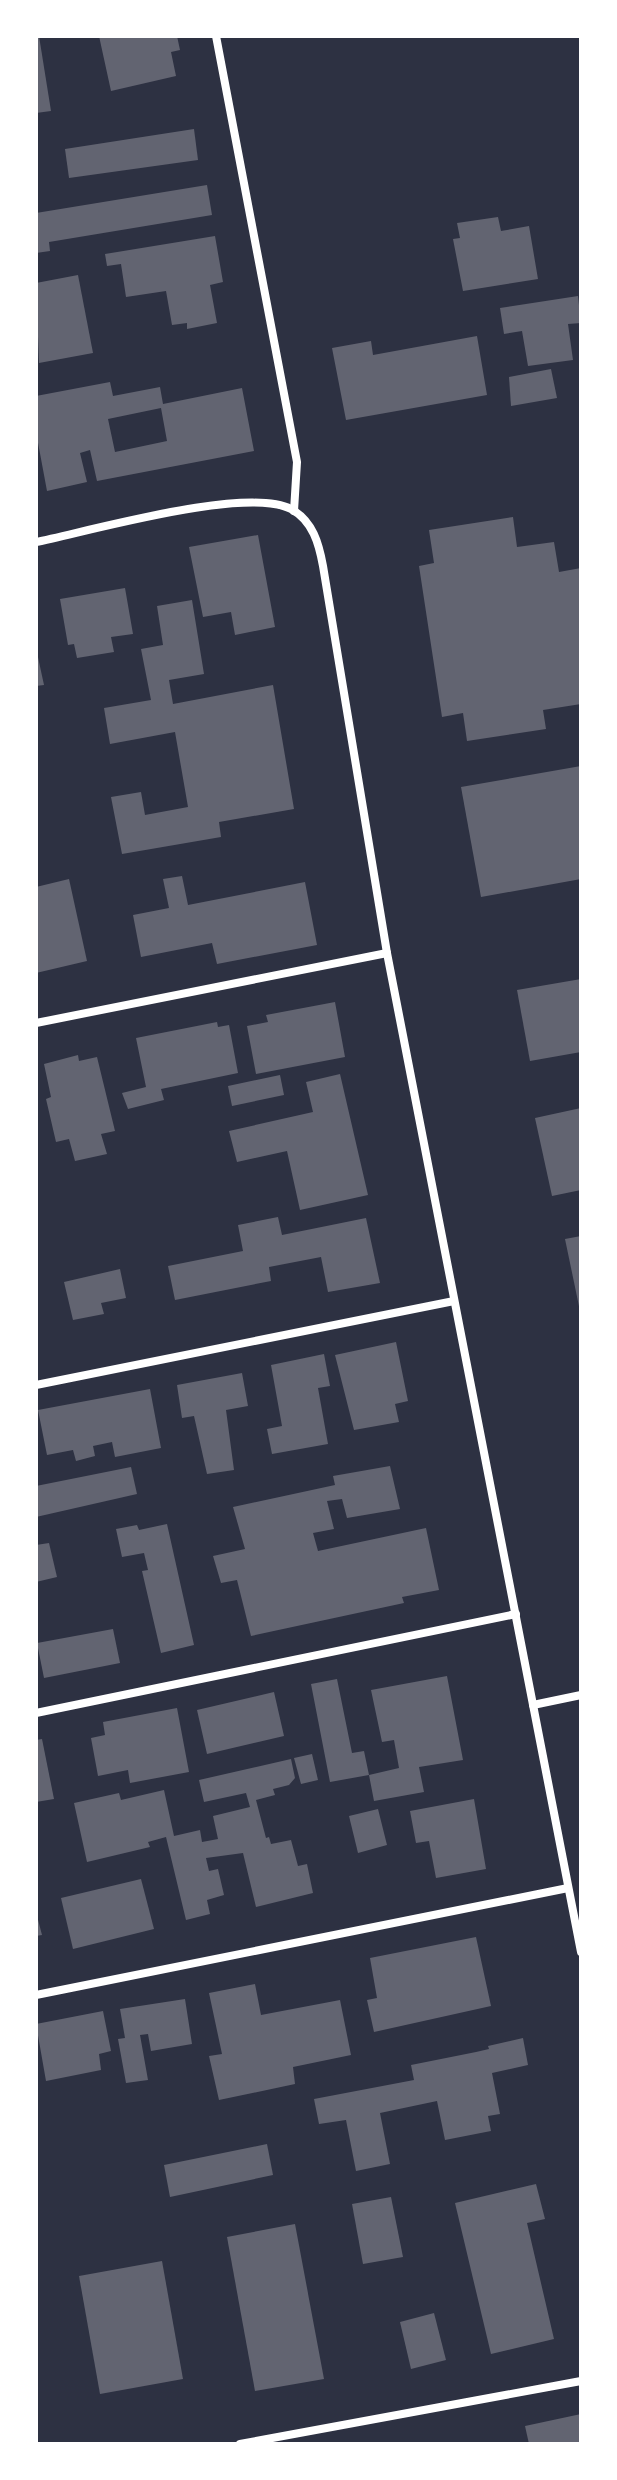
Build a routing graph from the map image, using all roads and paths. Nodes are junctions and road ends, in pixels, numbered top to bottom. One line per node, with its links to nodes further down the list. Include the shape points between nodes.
1 (216, 36): 2 (street, via 297,462)
2 (294, 511): 3 (street, via 267,502 230,503); 4 (street, via 314,532 320,548)
3 (36, 542)
4 (387, 953): 5 (street); 6 (street)
5 (36, 1023)
6 (454, 1301): 7 (street); 8 (street)
7 (36, 1385)
8 (516, 1614): 10 (street); 11 (street)
9 (581, 1695): 10 (street)
10 (533, 1705): 12 (street)
11 (36, 1713)
12 (568, 1888): 13 (street); 14 (street)
13 (581, 1952)
14 (36, 1995)
15 (581, 2381): 16 (street)
16 (240, 2444)

